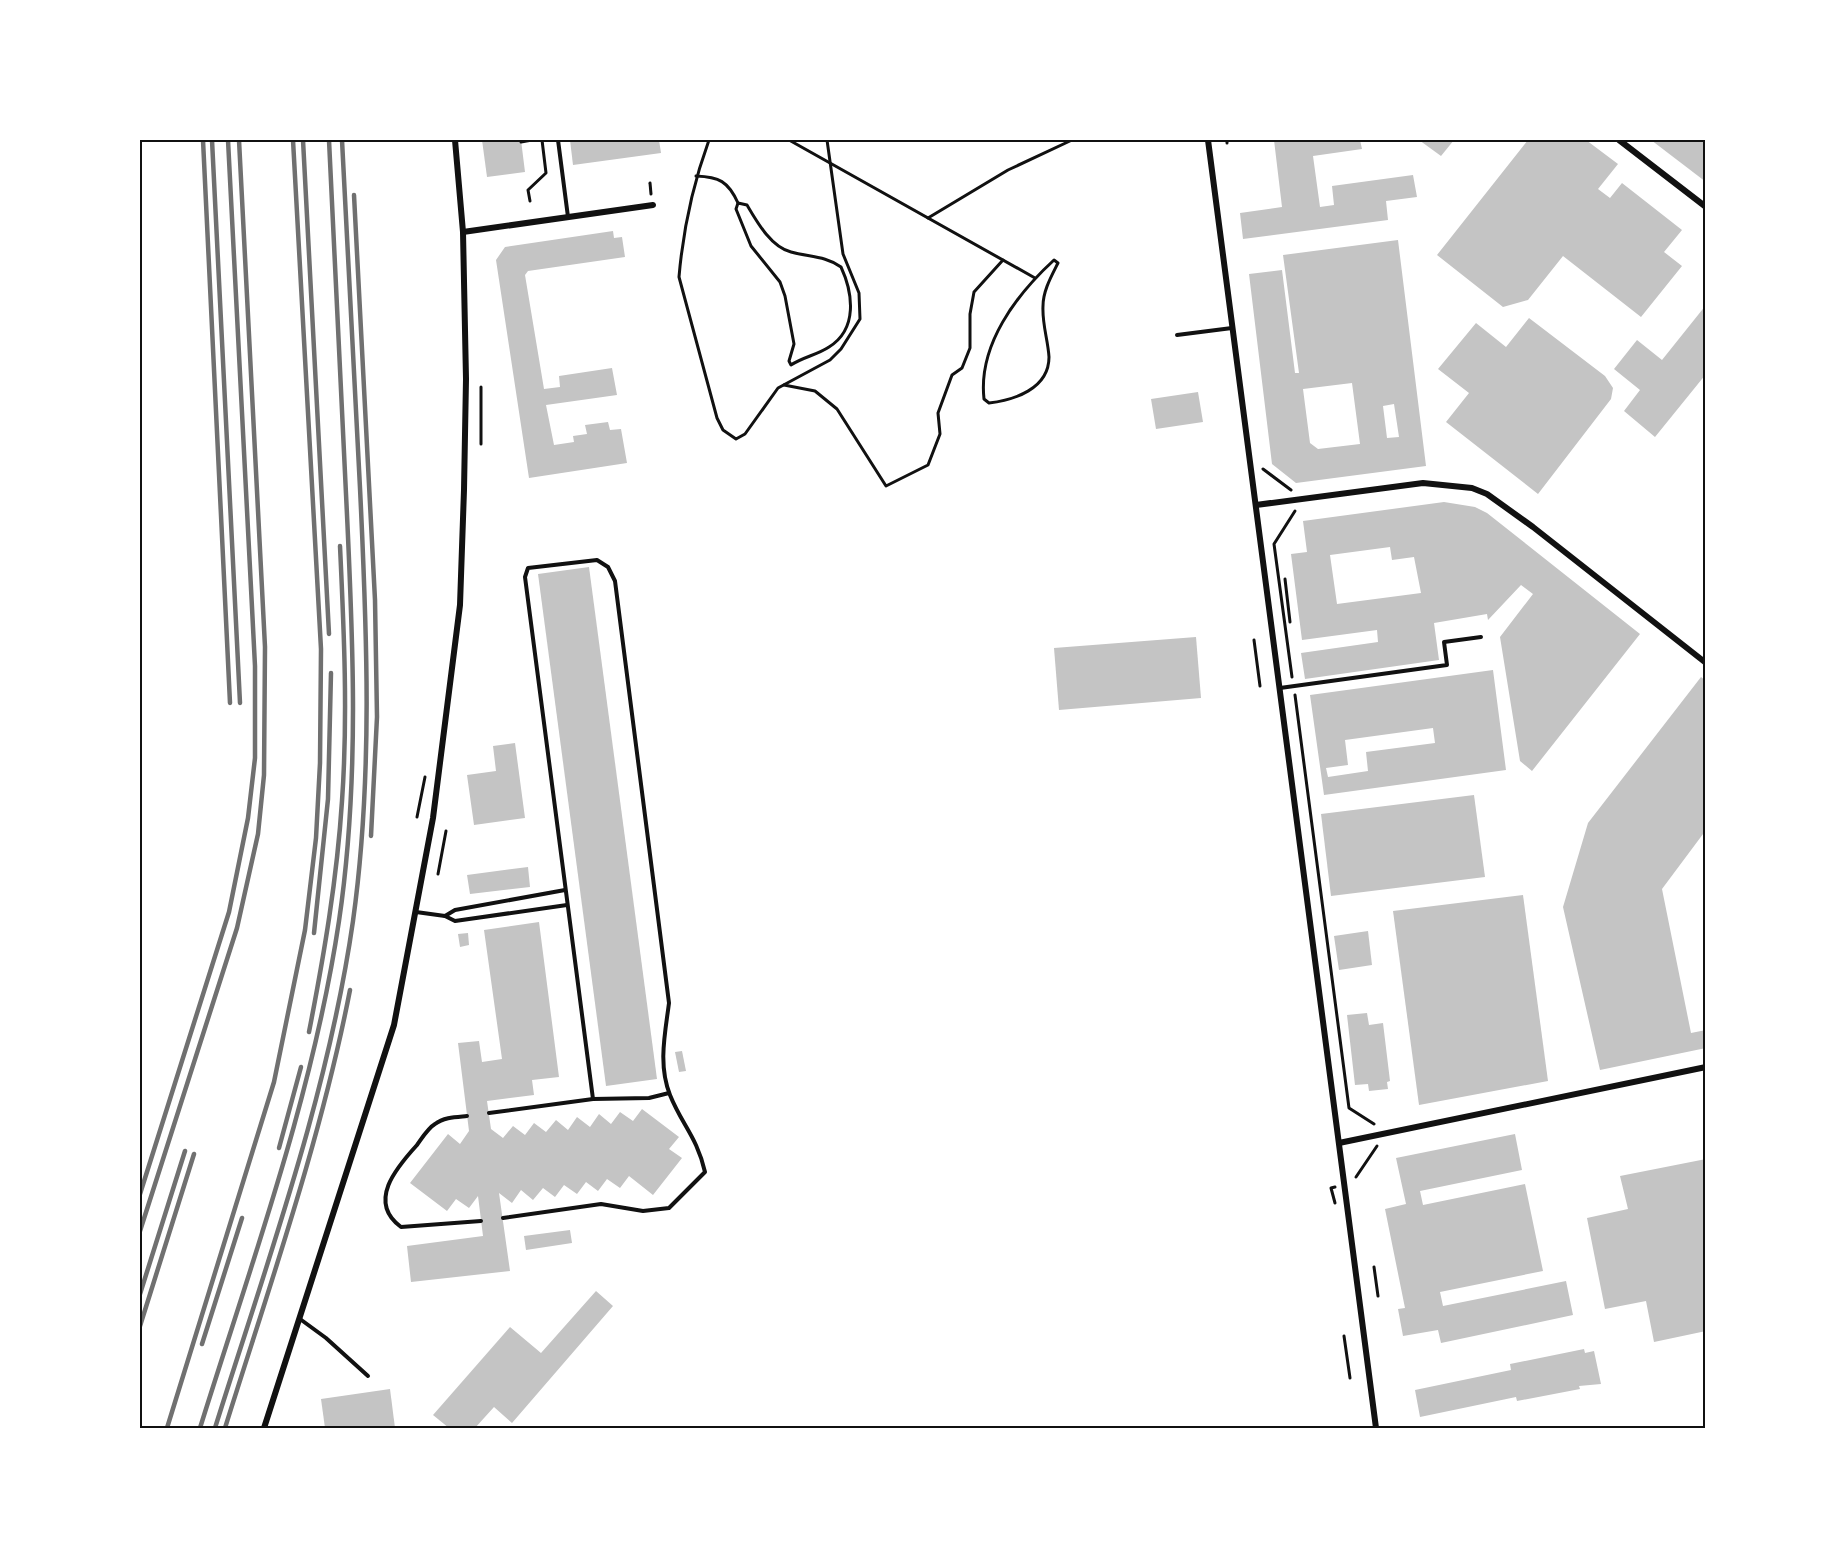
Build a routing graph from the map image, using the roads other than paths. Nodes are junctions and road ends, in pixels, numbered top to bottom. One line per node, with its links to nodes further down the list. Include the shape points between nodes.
1 (455, 140): 8 (street)
2 (558, 140): 7 (lane)
3 (1208, 140): 9 (street)
4 (1619, 140): 6 (street)
5 (653, 205): 7 (street)
6 (1706, 207)
7 (568, 218): 8 (street)
8 (463, 232): 17 (street, via 466,383 460,605 433,818)
9 (1232, 328): 10 (lane); 11 (street)
10 (1177, 335)
11 (1256, 505): 13 (street, via 1423,483 1460,486 1486,494); 14 (street)
12 (1482, 637): 14 (lane, via 1444,642 1447,665)
13 (1706, 663)
14 (1280, 688): 24 (street)
15 (565, 890): 16 (lane); 18 (lane, via 455,910); 20 (lane, via 525,577 528,568 597,560 608,567 615,581 669,1003 663,1062)
16 (567, 904): 18 (lane, via 455,921); 21 (lane)
17 (416, 912): 18 (lane); 27 (street, via 394,1025)
18 (445, 916)
19 (1706, 1067): 24 (street)
20 (669, 1093): 21 (lane, via 649,1098); 25 (lane, via 700,1148 705,1172 669,1208 643,1211 601,1204)
21 (593, 1099): 22 (lane)
22 (489, 1113)
23 (467, 1116): 26 (lane, via 435,1124 396,1169 388,1185 385,1208 391,1220 401,1227)
24 (1339, 1143): 30 (street)
25 (503, 1218)
26 (481, 1221)
27 (300, 1319): 28 (lane); 29 (street)
28 (368, 1376)
29 (264, 1428)
30 (1376, 1428)

